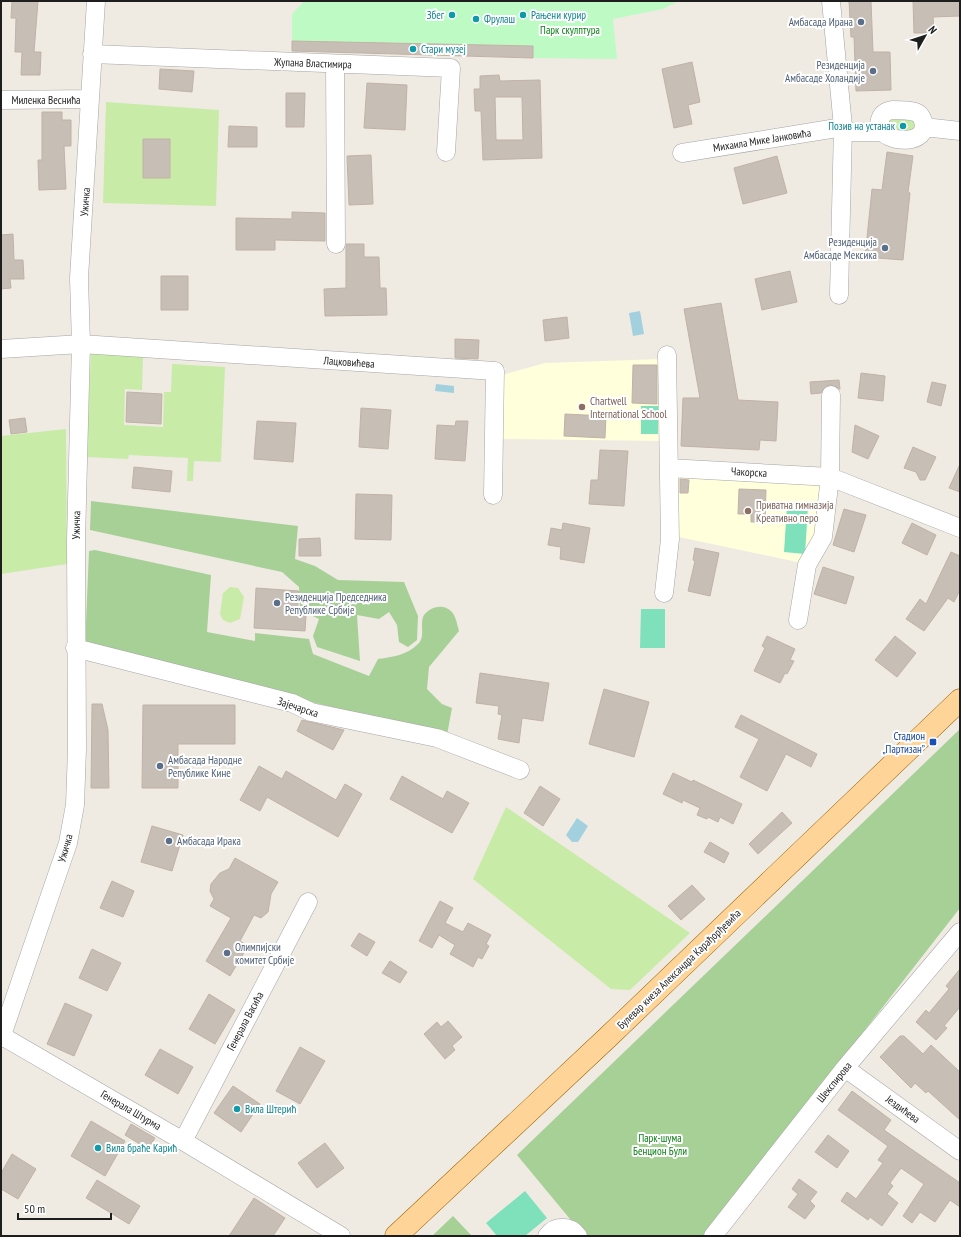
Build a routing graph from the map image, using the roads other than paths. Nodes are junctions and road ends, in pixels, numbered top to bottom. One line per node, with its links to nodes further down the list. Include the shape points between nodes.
1 (96, 1): 3 (street, Ужичка)
2 (831, 1): 8 (street)
3 (92, 54): 4 (street, Жупана Властимира); 6 (street, Ужичка)
4 (335, 64): 11 (street, Жупана Властимира, via 451,68); 13 (street)
5 (1, 100): 6 (street, Миленка Веснића)
6 (90, 100): 15 (street, Ужичка, via 79,278)
7 (924, 127): 9 (street); 10 (street, via 919,136 910,140 889,138); 10 (street, via 922,118 914,112 888,110 881,117)
8 (843, 129): 10 (street, Михаила Мике Јанковића); 12 (street, Михаила Мике Јанковића); 14 (street)
9 (960, 131)
10 (881, 132)
11 (446, 152)
12 (682, 153)
13 (336, 244)
14 (839, 295)
15 (81, 344): 16 (street); 21 (street, Лацковићева, via 495,371); 25 (street, Ужичка)
16 (1, 349)
17 (667, 355): 19 (street)
18 (831, 395): 20 (street)
19 (669, 468): 20 (street, Чакорска); 23 (street, via 670,539)
20 (830, 477): 22 (street, Чакорска); 24 (street, via 823,537 807,565)
21 (493, 495)
22 (960, 528)
23 (664, 593)
24 (798, 620)
25 (75, 648): 27 (street, Зајечарска, via 292,704 310,712 437,738); 30 (street, Ужичка, via 77,749 72,822 61,865)
26 (960, 700): 35 (main road, Булевар кнеза Александра Карађорђевића)
27 (520, 770)
28 (308, 902): 32 (street, Генерала Васића)
29 (960, 932): 31 (street, Шекспирова)
30 (1, 1037): 32 (street, Генерала Штурма)
31 (845, 1068): 33 (street, Јездићева); 38 (street, Шекспирова)
32 (183, 1141): 34 (street, Генерала Штурма)
33 (960, 1151)
34 (341, 1236)
35 (396, 1236)
36 (547, 1236): 37 (street, via 554,1229 560,1228 572,1230)
37 (578, 1236)
38 (713, 1236)

